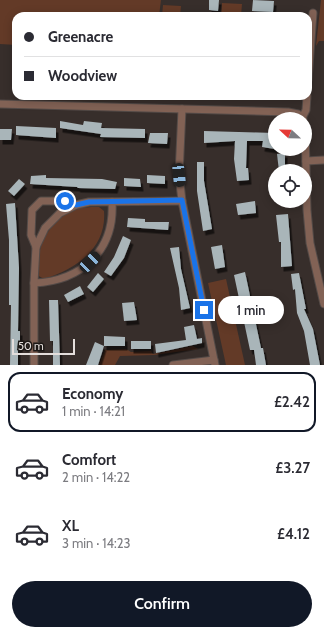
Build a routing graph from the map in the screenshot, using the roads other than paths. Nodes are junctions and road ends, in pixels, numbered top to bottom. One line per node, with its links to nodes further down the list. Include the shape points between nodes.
1 (313, 13): 2 (street)
2 (312, 26)
3 (307, 100): 7 (street)
4 (0, 104): 5 (street)
5 (182, 109): 6 (street); 11 (street, via 179,175)
6 (288, 112)
7 (305, 112)
8 (306, 156): 10 (street)
9 (324, 160): 10 (street)
10 (306, 161): 16 (street, via 310,243)
11 (182, 200): 12 (street); 17 (street)
12 (112, 202): 13 (street); 15 (street, via 113,219 107,237 97,254 82,269 65,278)
13 (76, 205): 14 (street, via 60,213 45,228); 14 (street, via 65,201 41,201 32,210 31,235)
14 (36, 247): 15 (street)
15 (34, 283): 18 (street)
16 (324, 304)
17 (215, 362): 19 (street)
18 (34, 365)
19 (173, 365)

